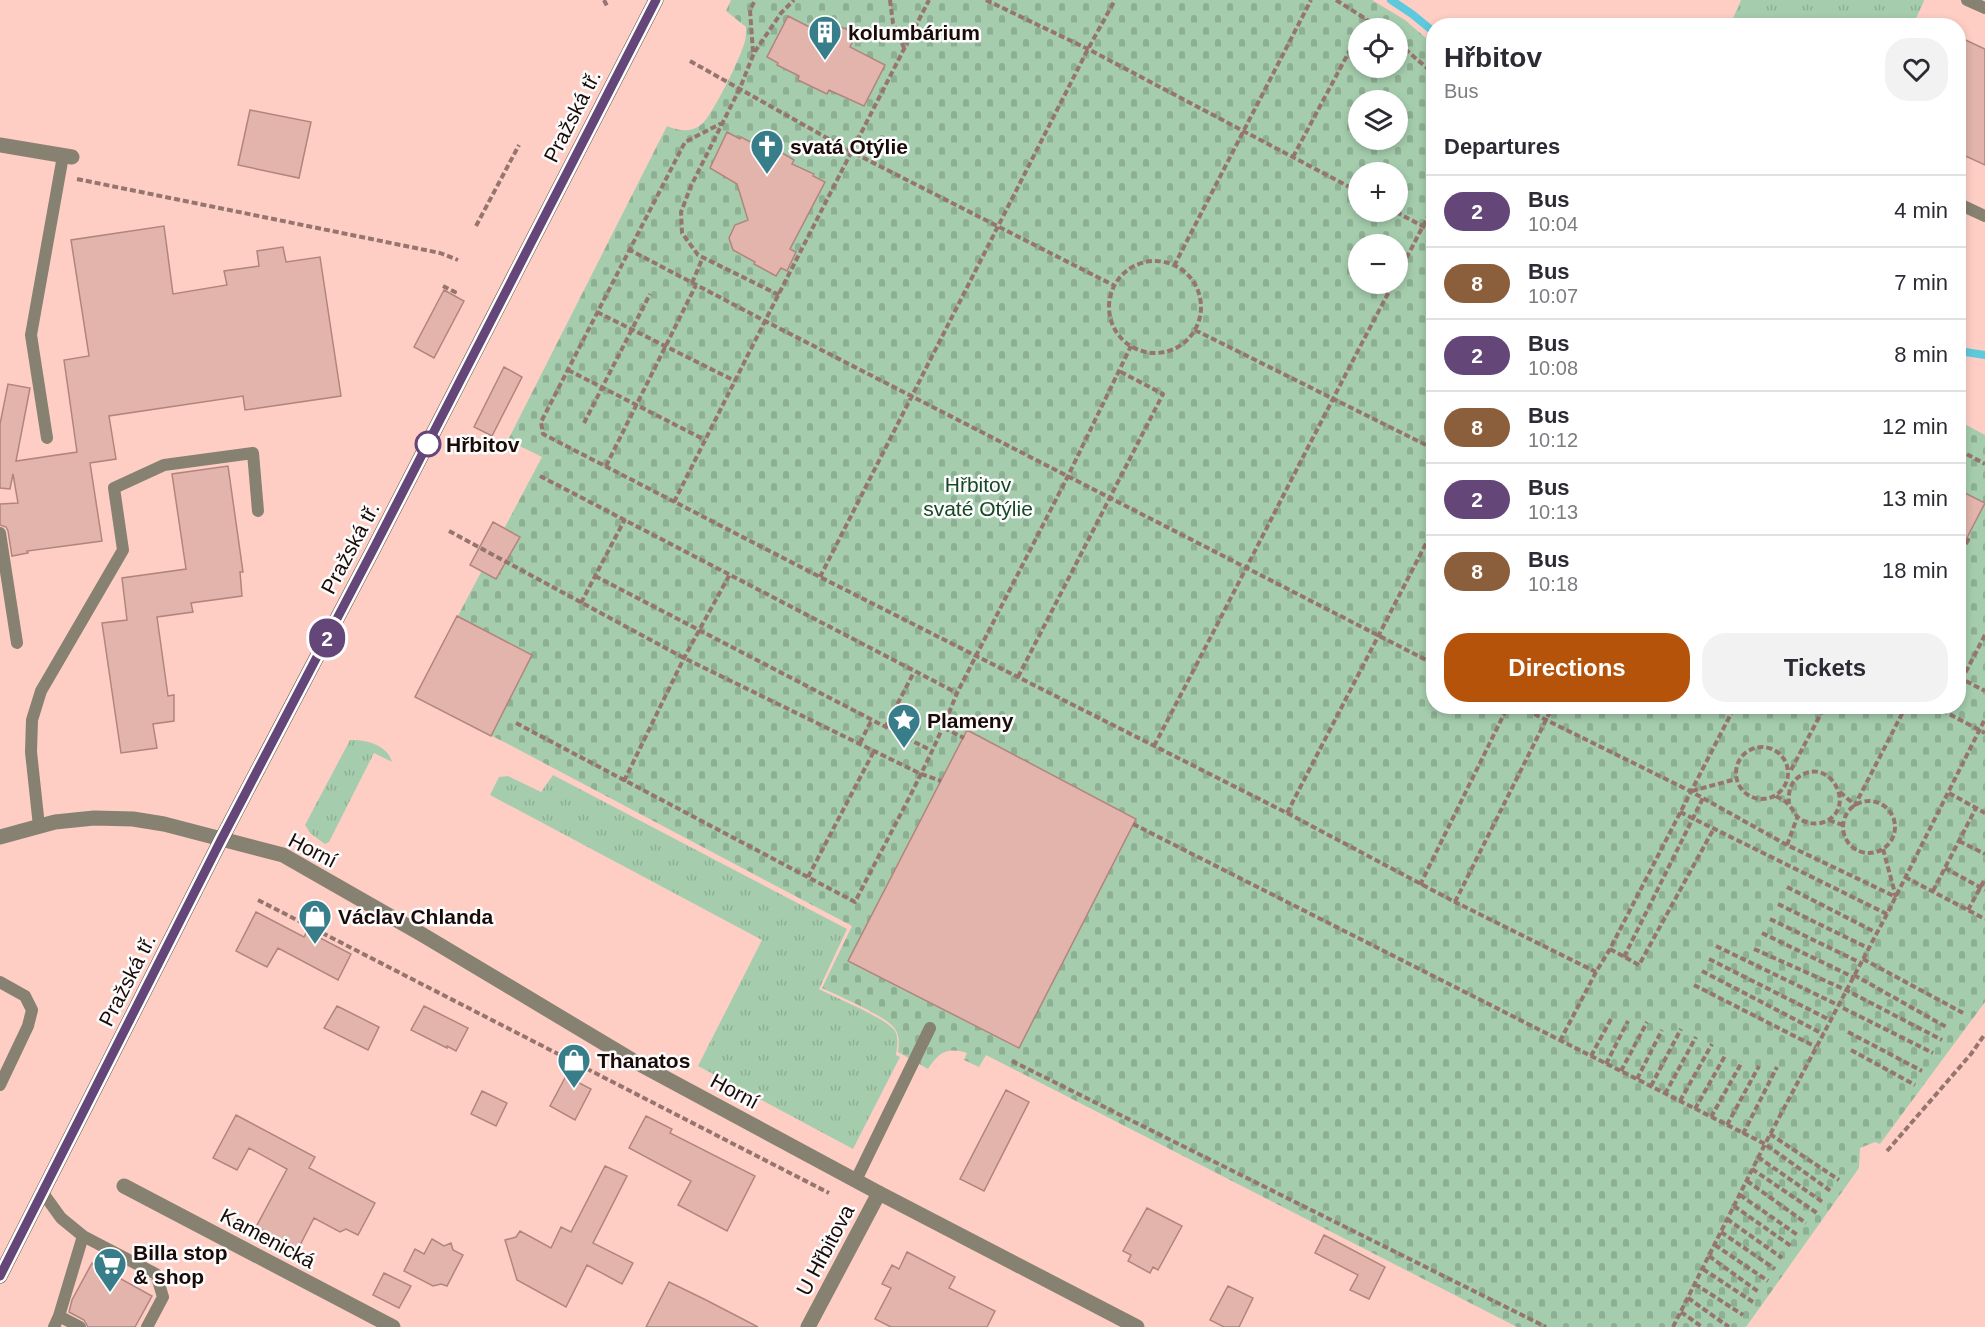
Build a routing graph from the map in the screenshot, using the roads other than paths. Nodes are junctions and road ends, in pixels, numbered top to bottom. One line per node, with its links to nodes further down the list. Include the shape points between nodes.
1 (656, 0): 14 (main road, Pražská tř.)
2 (1967, 0): 3 (lane)
3 (1985, 8)
4 (0, 145): 5 (street)
5 (67, 157): 8 (lane, via 31,335)
6 (1966, 207): 7 (lane)
7 (1985, 216)
8 (47, 438)
9 (258, 511): 12 (lane, via 253,453 164,465 114,488 123,550 41,692 32,720 31,752)
10 (0, 533): 11 (lane)
11 (17, 643)
12 (39, 826): 13 (street, Horní); 14 (street, Horní, via 94,818 133,819)
13 (0, 837)
14 (221, 840): 18 (street, Horní, via 283,855 632,1060); 20 (main road, Pražská tř.)
15 (0, 982): 17 (lane, via 25,996 32,1010)
16 (930, 1028): 18 (lane)
17 (0, 1084)
18 (856, 1180): 21 (street, Horní)
19 (124, 1186): 28 (street, Kamenická)
20 (43, 1193): 22 (lane, via 61,1218); 23 (main road, Pražská tř.)
21 (879, 1193): 25 (street, Horní); 29 (street, U Hřbitova)
22 (83, 1236): 24 (lane); 27 (lane, via 156,1274 163,1298)
23 (0, 1276)
24 (56, 1321): 26 (lane)
25 (1131, 1326)
26 (80, 1327)
27 (147, 1327)
28 (393, 1327)
29 (808, 1327)

